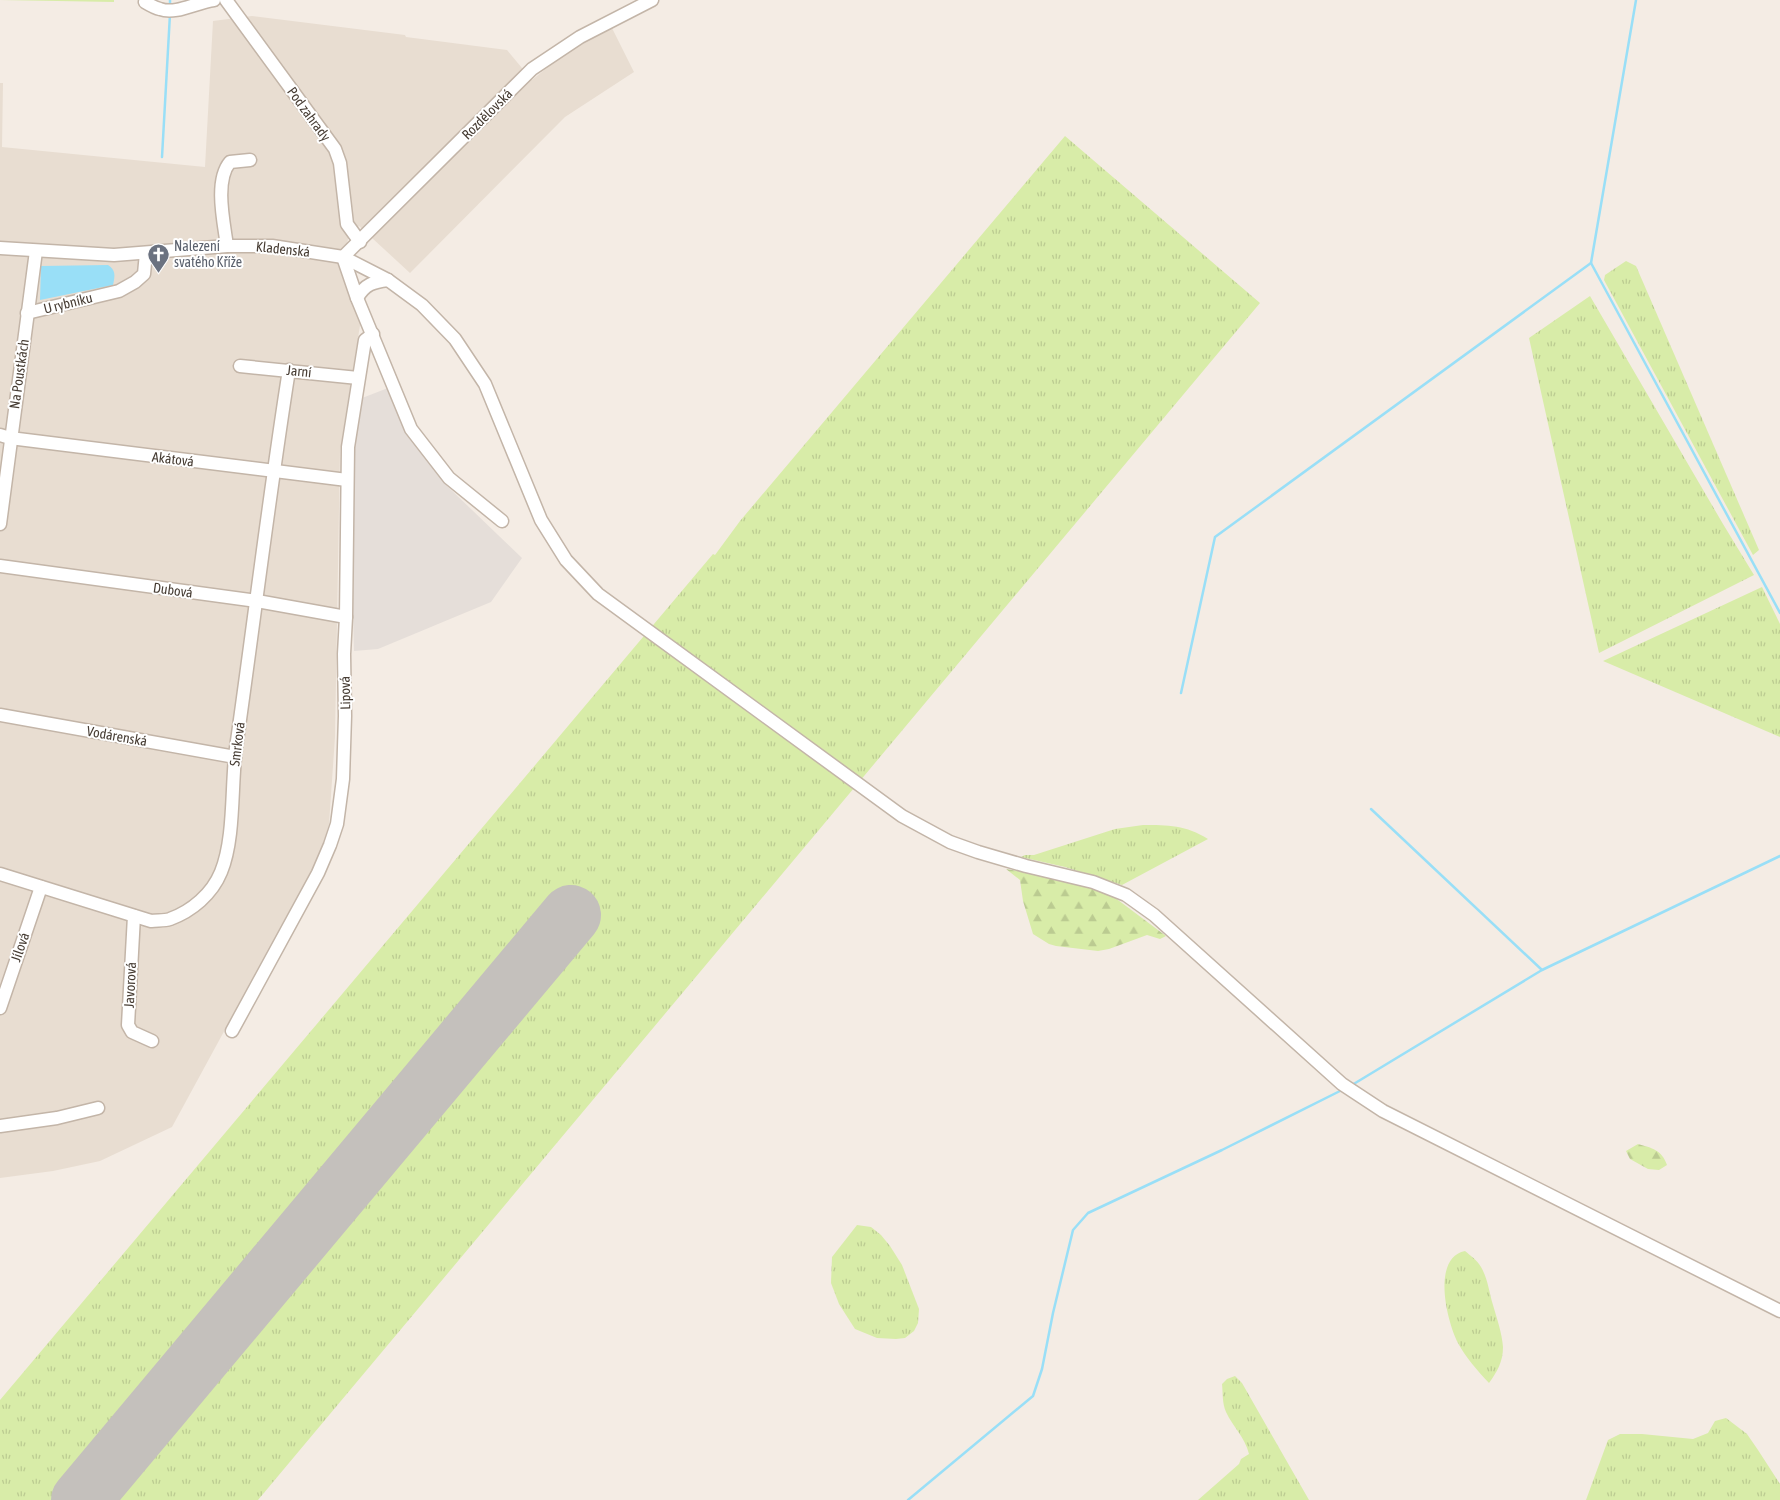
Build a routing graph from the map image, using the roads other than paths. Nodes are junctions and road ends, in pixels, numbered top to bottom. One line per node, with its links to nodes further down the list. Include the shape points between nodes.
1 (214, 0): 4 (street, via 174,11 161,10)
2 (226, 0): 6 (street, Pod zahrady, via 335,149 340,163 347,224)
3 (652, 0): 6 (street, Rozdělovská, via 580,37 532,69)
4 (145, 2)
5 (250, 160): 7 (street, via 230,162 223,173 222,207)
6 (360, 242): 11 (street, Rozdělovská)
7 (227, 246): 10 (street, Kladenská); 11 (street, Kladenská, via 272,246)
8 (0, 248): 9 (street, Kladenská)
9 (36, 251): 10 (street, Kladenská, via 114,255); 14 (street, U rybníku)
10 (146, 253): 14 (street, U rybníku, via 144,274 119,291)
11 (343, 256): 12 (street); 13 (street)
12 (388, 280): 13 (street, via 368,284); 38 (street, via 422,305 455,339 485,384 541,520 566,560 598,594 902,816 950,842 978,852 1093,882 1126,895 1154,915 1342,1084 1383,1111)
13 (358, 298): 15 (street)
14 (27, 313): 19 (street, Na Poustkách)
15 (373, 334): 18 (street, Lipová, via 365,340); 23 (street, via 411,429 449,478)
16 (240, 366): 17 (street, Jarní)
17 (289, 370): 18 (street, Jarní); 20 (street, Smrková)
18 (358, 378): 21 (street, Lipová, via 348,447)
19 (5, 437): 20 (street, Akátová); 22 (street, Na Poustkách)
20 (273, 472): 21 (street, Akátová); 26 (street, Smrková)
21 (347, 480): 27 (street, Lipová)
22 (2, 501): 24 (street, Na Poustkách)
23 (502, 521)
24 (0, 524)
25 (0, 566): 26 (street, Dubová)
26 (257, 601): 27 (street, Dubová); 29 (street, Smrková)
27 (346, 617): 34 (street, Lipová, via 343,779 337,824 318,873)
28 (0, 714): 29 (street, Vodárenská)
29 (235, 757): 32 (street, Smrková, via 228,848 221,873 209,893 193,908 169,920 151,921)
30 (0, 874): 31 (street, Smrková)
31 (41, 887): 32 (street, Smrková); 33 (street, Jílová)
32 (134, 916): 35 (street, Javorová, via 128,1026 132,1032)
33 (0, 1008)
34 (232, 1031)
35 (152, 1041)
36 (98, 1108): 37 (street)
37 (0, 1126)
38 (1780, 1311)

